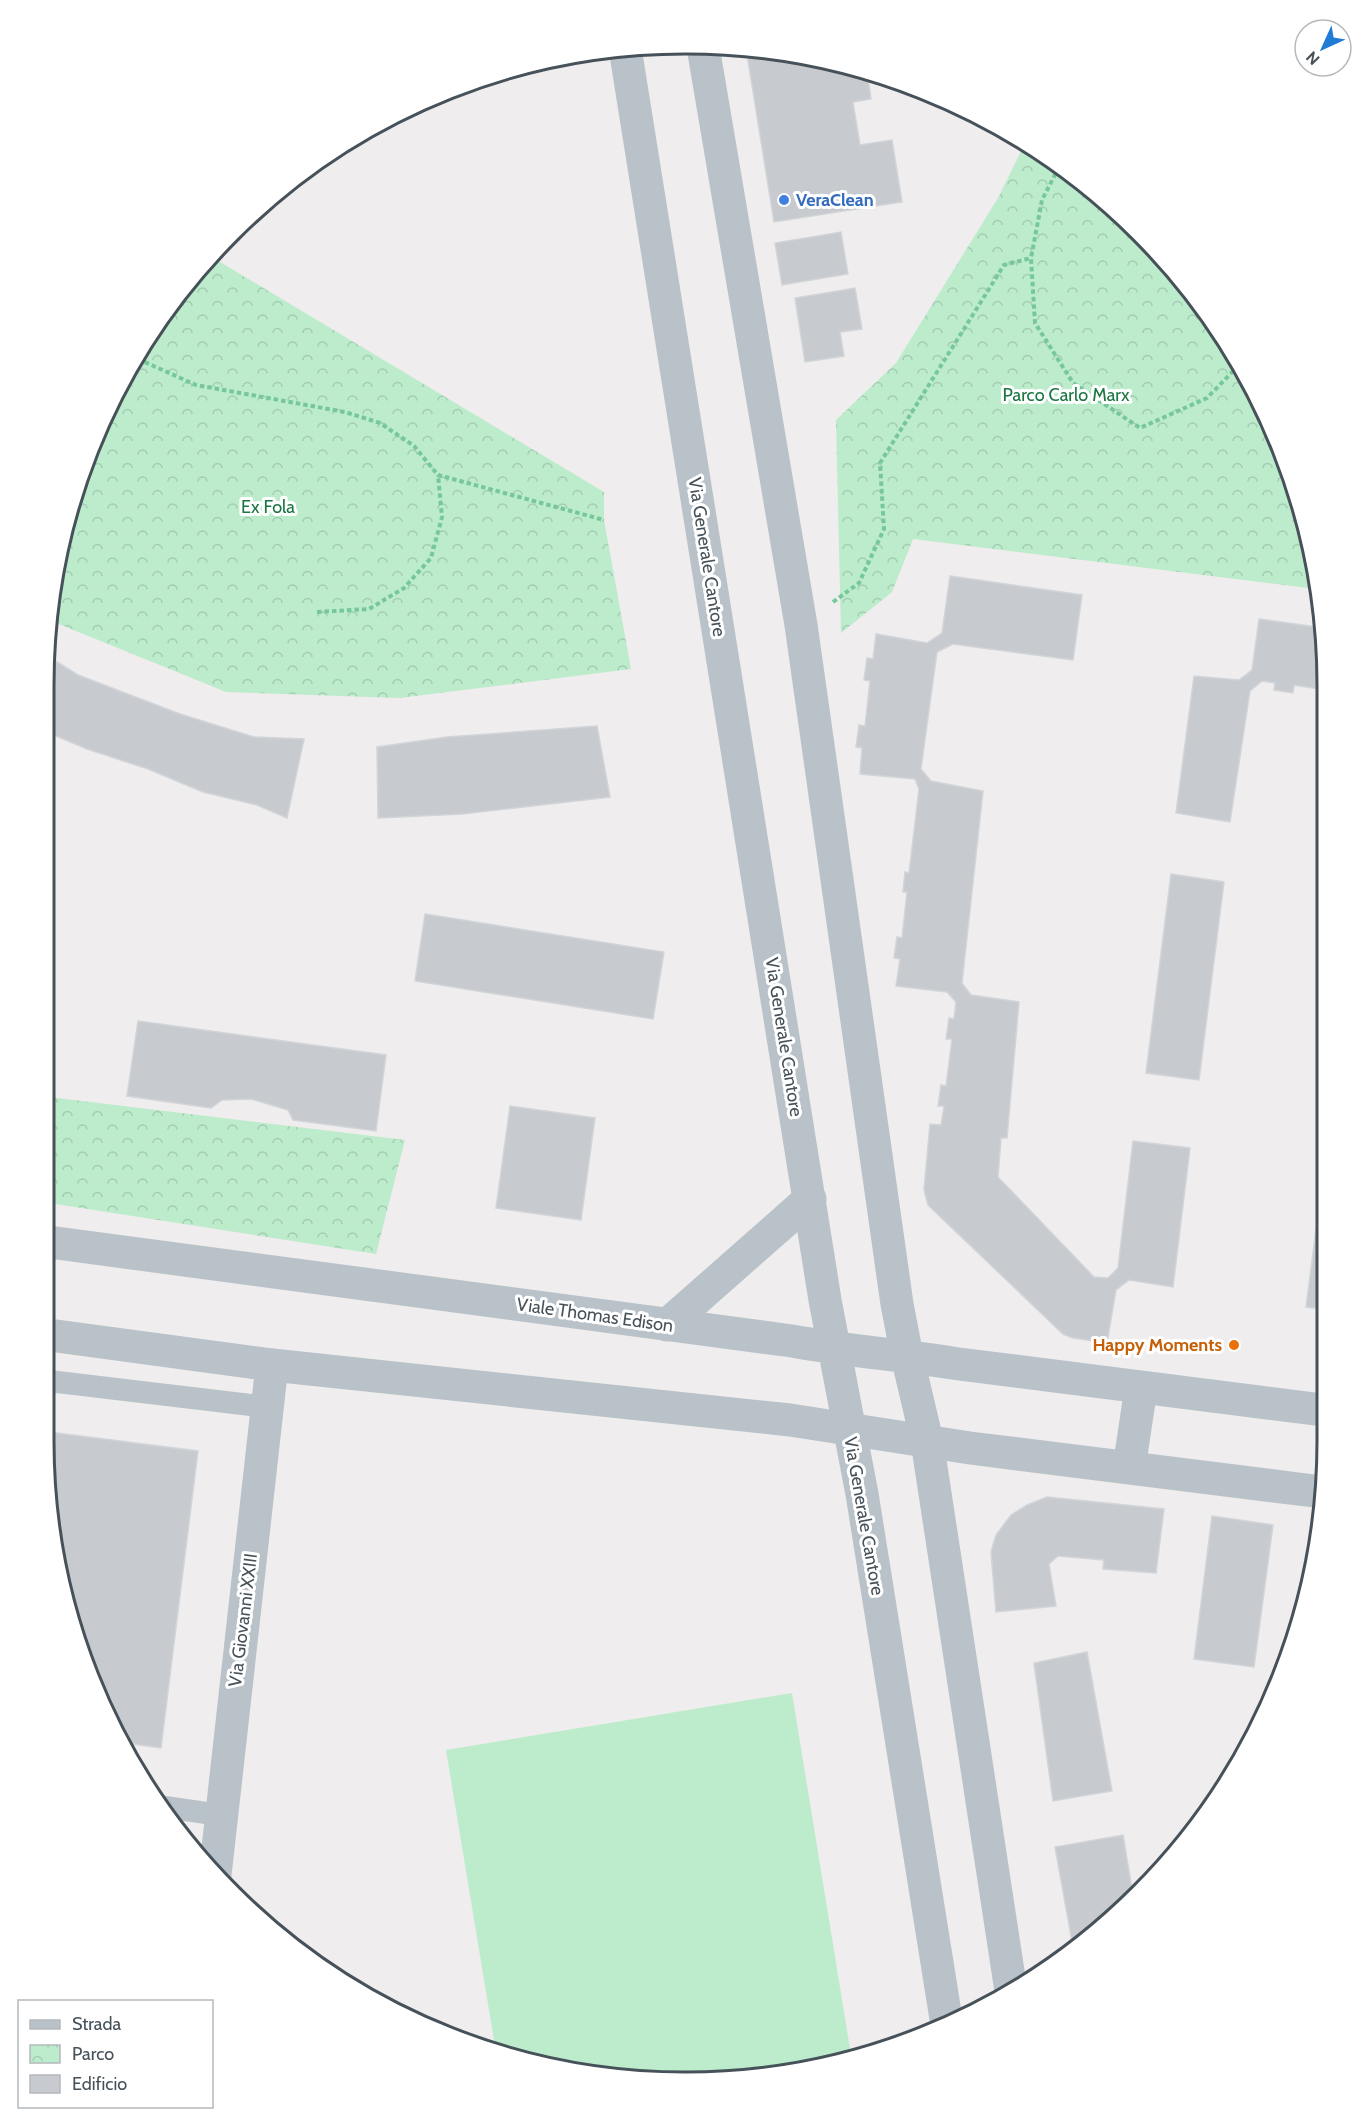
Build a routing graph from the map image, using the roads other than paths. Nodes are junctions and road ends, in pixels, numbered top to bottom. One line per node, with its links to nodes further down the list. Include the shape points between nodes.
1 (703, 54): 8 (street, via 801,625)
2 (626, 57): 3 (street, Via Generale Cantore)
3 (810, 1198): 5 (street); 7 (street, Via Generale Cantore)
4 (54, 1243): 5 (street, Viale Thomas Edison)
5 (667, 1325): 7 (street, Viale Thomas Edison)
6 (54, 1336): 9 (street)
7 (834, 1349): 8 (street, Viale Thomas Edison); 14 (street, Via Generale Cantore)
8 (907, 1356): 11 (street, Viale Thomas Edison); 15 (street)
9 (272, 1365): 12 (street, Via Giovanni XXIII); 14 (street)
10 (54, 1382): 12 (lane)
11 (1141, 1388): 13 (street, Viale Thomas Edison); 16 (street)
12 (267, 1407): 19 (street, Via Giovanni XXIII)
13 (1317, 1409)
14 (849, 1429): 15 (street); 22 (street, Via Generale Cantore)
15 (927, 1442): 16 (street); 21 (street)
16 (1129, 1468): 17 (street)
17 (1315, 1491)
18 (172, 1808): 19 (lane)
19 (220, 1815): 20 (street, Via Giovanni XXIII)
20 (216, 1862)
21 (1010, 1982)
22 (946, 2016)

